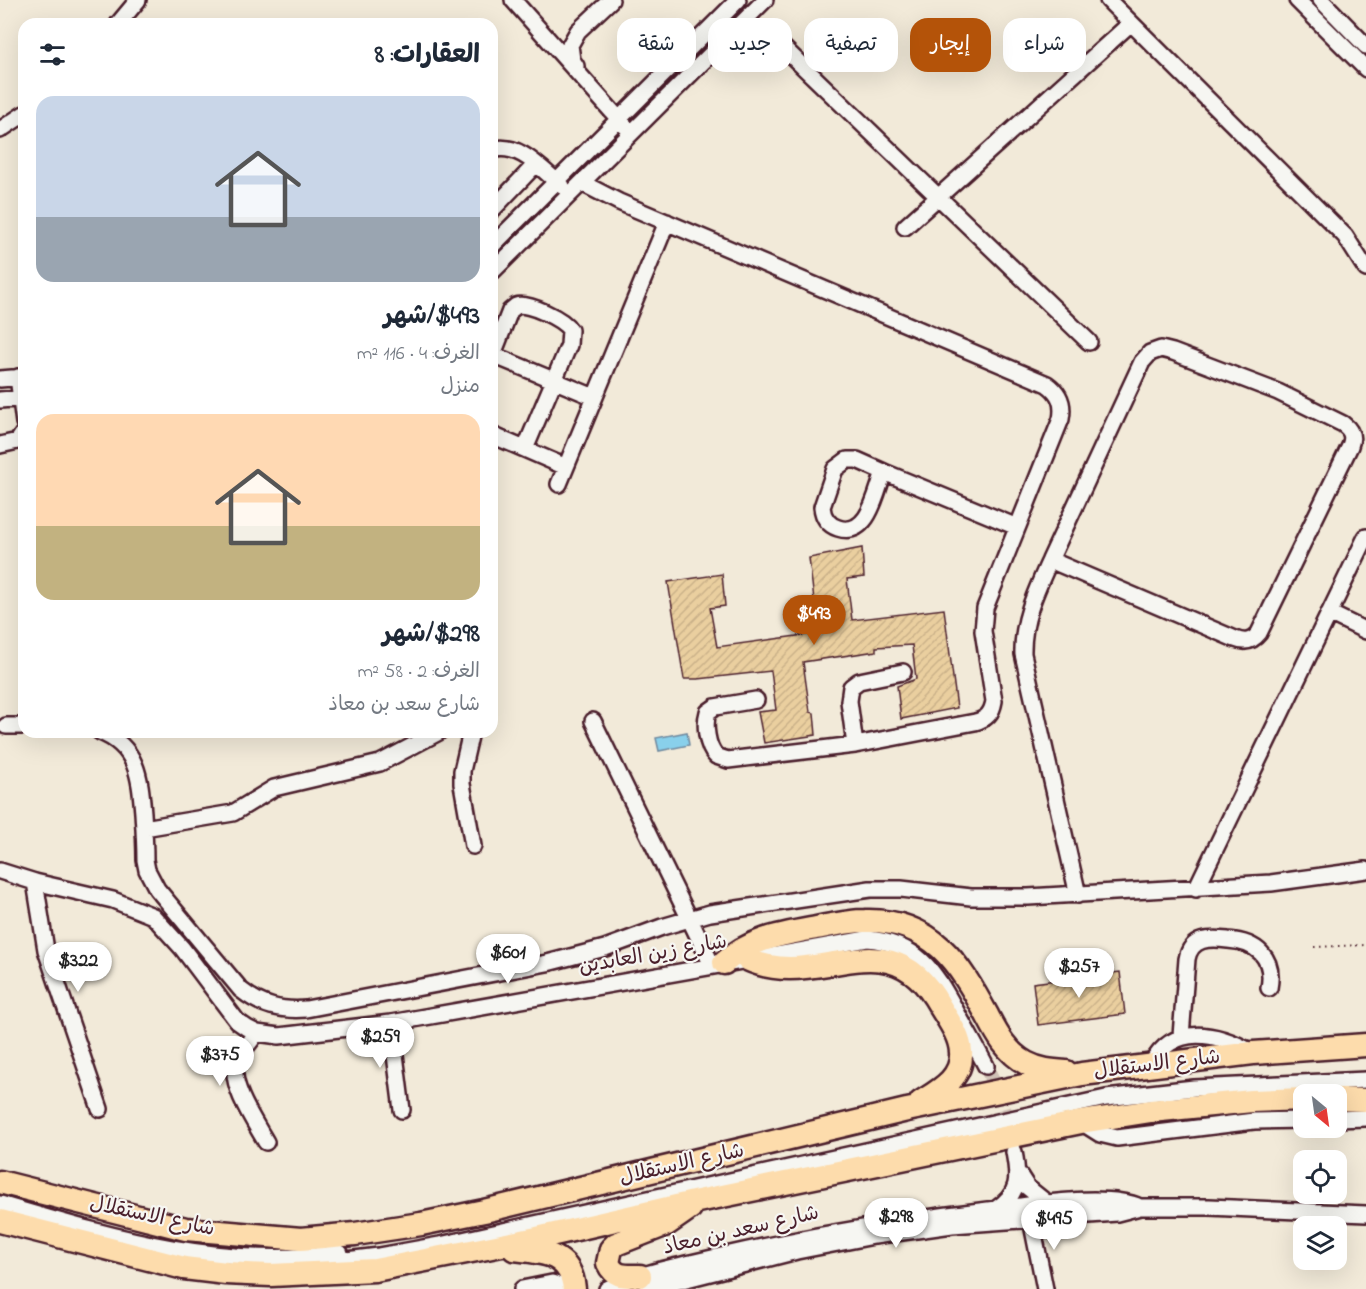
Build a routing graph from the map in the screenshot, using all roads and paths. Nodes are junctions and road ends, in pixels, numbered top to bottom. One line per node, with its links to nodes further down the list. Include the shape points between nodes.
1 (138, 0): 9 (street)
2 (513, 0): 14 (street)
3 (611, 0): 14 (street, via 578,31 570,45 573,60)
4 (738, 0): 16 (street)
5 (765, 0): 18 (street)
6 (1108, 0): 10 (street)
7 (1297, 0): 13 (street)
8 (1321, 0): 11 (street)
9 (123, 18)
10 (1131, 23): 23 (street); 32 (street, via 1333,224)
11 (1366, 46)
12 (792, 57): 23 (street)
13 (1366, 69)
14 (588, 84): 16 (street)
15 (18, 118): 17 (street)
16 (618, 119): 18 (street); 21 (street)
17 (0, 130)
18 (631, 133): 22 (street)
19 (498, 149): 20 (street, via 516,150)
20 (536, 165): 21 (street); 24 (street)
21 (556, 181): 22 (street); 27 (street)
22 (577, 188): 26 (street); 30 (street)
23 (938, 196): 28 (street); 34 (street)
24 (498, 202)
25 (498, 214): 27 (street)
26 (667, 222): 39 (street); 49 (street, via 1053,388 1061,399 1061,419)
27 (511, 227): 29 (street); 30 (street)
28 (905, 227)
29 (498, 240)
30 (523, 241): 31 (street)
31 (498, 266)
32 (1366, 269)
33 (498, 341): 38 (street, via 510,311 520,304 563,322 570,330 570,340)
34 (1089, 342)
35 (498, 358): 38 (street)
36 (18, 377): 37 (street)
37 (0, 379)
38 (554, 380): 39 (street); 45 (street)
39 (594, 397): 46 (street)
40 (18, 398): 41 (street)
41 (0, 400)
42 (498, 438): 45 (street)
43 (18, 441): 44 (street)
44 (0, 445)
45 (525, 449): 46 (street)
46 (566, 467): 48 (street)
47 (884, 472): 47 (street, via 852,459 838,465 822,501 829,523 846,530 863,523); 49 (street)
48 (559, 484)
49 (1017, 527): 62 (street, via 989,594 983,620 994,701 991,712 975,722)
50 (1366, 537): 52 (street)
51 (1050, 560): 51 (street, via 1234,639 1252,640 1259,633 1350,446 1350,431 1343,423 1262,385 1173,352 1156,351 1142,362); 69 (street, via 1032,599 1023,654)
52 (1329, 613): 53 (street); 68 (street)
53 (1366, 631)
54 (903, 672): 62 (street, via 859,681 851,687)
55 (756, 700): 62 (street, via 714,707 708,712 709,745 716,756 728,760)
56 (593, 721): 70 (street)
57 (6, 726): 58 (street)
58 (18, 726)
59 (110, 738): 63 (street, via 123,746 135,764 141,784)
60 (428, 738): 63 (street, via 380,763 274,789 233,813)
61 (470, 738): 64 (street, via 462,784)
62 (855, 745)
63 (144, 828): 70 (street, via 147,870 157,889 241,990 258,1002 280,1009 306,1009 547,963 605,948)
64 (473, 846)
65 (1366, 870): 68 (street)
66 (0, 871): 67 (street)
67 (35, 882): 77 (street, via 113,900 153,916 237,1021); 89 (street, via 46,950)
68 (1196, 889): 69 (street)
69 (1078, 895): 70 (street, via 999,898 878,889)
70 (689, 918): 74 (street)
71 (1366, 945): 72 (path)
72 (1314, 947)
73 (747, 959): 74 (street, شارع زين العابدين); 82 (street, شارع زين العابدين, via 867,939 896,944 933,971); 91 (highway, via 788,969 877,958 899,964 919,976 934,994 959,1042 960,1063 950,1082)
74 (718, 964): 76 (street, شارع زين العابدين); 84 (highway, via 755,942 802,931 866,921 897,925 927,937 952,957 1002,1042 1016,1057 1044,1070)
75 (1269, 988): 78 (street, via 1268,964 1252,945 1236,940 1197,942 1187,959)
76 (391, 1023): 77 (street, شارع زين العابدين, via 279,1036); 90 (street)
77 (257, 1033): 96 (street, via 237,1062 235,1077)
78 (1181, 1036): 80 (street, via 1219,1038); 81 (street, via 1160,1051)
79 (1366, 1045): 80 (highway, شارع الاستقلال)
80 (1253, 1053): 81 (highway, شارع الاستقلال)
81 (1151, 1065): 84 (highway, شارع الاستقلال)
82 (986, 1066)
83 (1366, 1071): 102 (street, via 1102,1091 481,1227 336,1254 255,1257 172,1249 116,1238)
84 (1082, 1074): 91 (highway, شارع الاستقلال)
85 (1366, 1080): 105 (street, via 1194,1088 1106,1098 440,1245 348,1260 259,1265 198,1261 131,1248)
86 (1293, 1099): 95 (highway, شارع الاستقلال)
87 (1347, 1099): 88 (highway)
88 (1366, 1100)
89 (100, 1109)
90 (402, 1110)
91 (907, 1110): 99 (highway, شارع الاستقلال, via 484,1211 421,1224 301,1239 186,1229)
92 (1366, 1118): 93 (street)
93 (1347, 1119)
94 (1293, 1120): 95 (street, via 1117,1138 1100,1134)
95 (1081, 1122): 100 (highway, شارع الاستقلال)
96 (266, 1142)
97 (1014, 1152): 98 (street)
98 (1018, 1173): 101 (street); 104 (street, via 1010,1197)
99 (0, 1182)
100 (698, 1200): 110 (highway, شارع الاستقلال); 112 (highway, via 667,1224 611,1249 608,1263 616,1274)
101 (1047, 1203): 103 (street, شارع سعد بن معاذ, via 1118,1200); 104 (street, شارع سعد بن معاذ)
102 (0, 1204)
103 (1140, 1207): 106 (street); 107 (street, شارع سعد بن معاذ, via 1117,1213)
104 (996, 1209): 109 (street, شارع سعد بن معاذ, via 953,1213)
105 (0, 1212)
106 (1366, 1214)
107 (1031, 1219): 109 (street, شارع سعد بن معاذ); 118 (street)
108 (0, 1221): 110 (highway, شارع الاستقلال, via 184,1268 271,1275 375,1270)
109 (835, 1238): 112 (street, شارع سعد بن معاذ, via 758,1248)
110 (494, 1247): 111 (highway)
111 (557, 1258): 113 (street); 116 (highway, via 569,1270)
112 (644, 1282): 117 (street, شارع سعد بن معاذ)
113 (546, 1283): 114 (street); 115 (street)
114 (522, 1289)
115 (569, 1289)
116 (574, 1289)
117 (607, 1289)
118 (1045, 1289)

